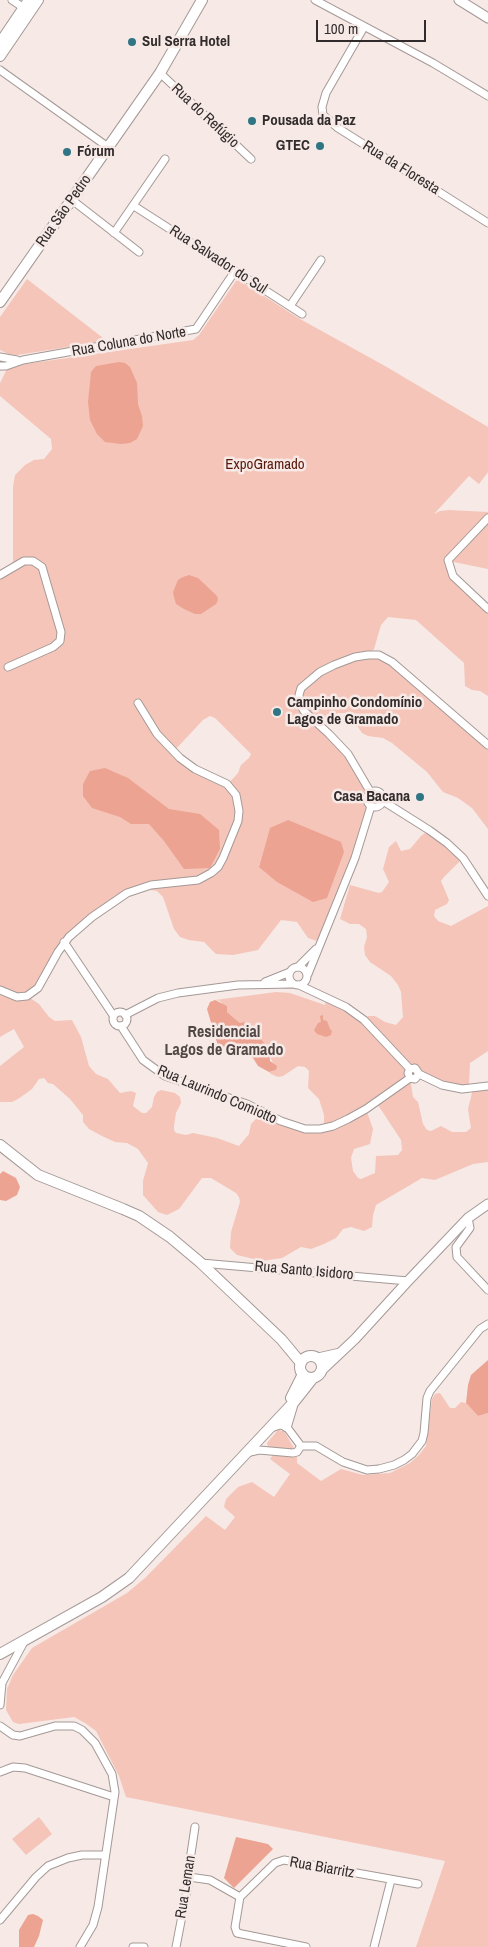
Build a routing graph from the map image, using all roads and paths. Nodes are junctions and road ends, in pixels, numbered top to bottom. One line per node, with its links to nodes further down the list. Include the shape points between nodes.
1 (12, 0): 6 (street)
2 (38, 0): 10 (main road)
3 (202, 0): 12 (main road, Rua São Pedro)
4 (315, 0): 8 (street)
5 (459, 0): 7 (street)
6 (26, 4): 9 (main road)
7 (488, 18)
8 (364, 27): 13 (street); 19 (street, Rua da Floresta, via 326,93 323,115 338,128)
9 (0, 42)
10 (0, 56)
11 (0, 70): 14 (street)
12 (160, 73): 14 (main road, Rua São Pedro); 16 (street, Rua do Refúgio)
13 (488, 96)
14 (108, 147): 17 (main road, Rua São Pedro)
15 (165, 159): 18 (street)
16 (251, 159)
17 (72, 200): 20 (street); 24 (main road, Rua São Pedro)
18 (134, 206): 20 (street); 23 (street, Rua Salvador do Sul)
19 (488, 223)
20 (114, 233): 21 (street)
21 (139, 252)
22 (321, 260): 25 (street)
23 (234, 271): 25 (street, Rua Salvador do Sul); 28 (street, Rua Coluna do Norte, via 196,329)
24 (2, 300)
25 (290, 306): 26 (street, Rua Salvador do Sul)
26 (302, 314)
27 (0, 357): 28 (street, Rua Coluna do Norte)
28 (23, 360): 29 (street, Rua Coluna do Norte)
29 (0, 366)
30 (488, 518): 32 (street, via 448,560 453,576)
31 (0, 575): 33 (street, via 24,561 33,560 42,567 61,632 60,641 53,647)
32 (488, 609)
33 (8, 668)
34 (138, 703): 40 (street, via 157,734 180,758 233,789 239,811 235,829 218,867 205,878 151,885 127,893)
35 (488, 745): 36 (street, via 392,662 368,655 334,665 301,688 300,704 348,754)
36 (371, 793): 37 (street, via 380,793); 38 (street, via 368,800)
37 (383, 801): 38 (street, via 379,806); 39 (street, via 448,843 463,858)
38 (371, 806): 41 (street)
39 (488, 896)
40 (64, 942): 47 (street, via 38,988 17,998); 50 (street)
41 (320, 945): 42 (street); 44 (street)
42 (298, 967): 43 (street); 44 (street, via 304,969)
43 (290, 972): 45 (street); 46 (street, via 289,978)
44 (307, 977): 46 (street); 48 (street)
45 (262, 983): 46 (street); 49 (street, via 178,993 158,998)
46 (296, 984): 48 (street)
47 (0, 990)
48 (326, 996): 52 (street, via 364,1020)
49 (126, 1014): 50 (street, via 118,1012); 51 (street, via 127,1020)
50 (114, 1015): 51 (street, via 114,1023)
51 (121, 1026): 54 (street, Rua Laurindo Comiotto, via 143,1060 165,1076 247,1104 306,1129 333,1126 348,1120)
52 (410, 1069): 53 (street, via 417,1069); 54 (street)
53 (419, 1074): 54 (street, via 415,1079); 55 (street, via 453,1088)
54 (410, 1078)
55 (488, 1086)
56 (0, 1145): 59 (main road, via 38,1175 139,1216)
57 (488, 1204): 58 (street)
58 (468, 1218): 60 (street); 61 (street, via 469,1231 456,1247 456,1257)
59 (201, 1263): 60 (street, Rua Santo Isidoro); 64 (main road)
60 (408, 1281): 63 (street)
61 (488, 1290)
62 (488, 1324): 69 (street, via 480,1329 430,1391 422,1440 404,1460 379,1470 367,1470 343,1462 316,1446)
63 (340, 1353): 64 (street); 64 (street)
64 (311, 1367): 65 (main road); 66 (main road)
65 (294, 1402): 66 (main road); 67 (main road)
66 (284, 1410): 68 (main road)
67 (286, 1426): 68 (street); 69 (street)
68 (268, 1428): 70 (main road)
69 (301, 1446): 70 (street, via 294,1454 259,1450)
70 (245, 1453): 71 (main road, via 130,1578)
71 (25, 1640): 72 (main road); 73 (street)
72 (0, 1654)
73 (1, 1683): 74 (street)
74 (0, 1705)
75 (0, 1725): 77 (street, via 20,1736 65,1725 82,1730 95,1743 112,1774)
76 (0, 1772): 77 (street, via 13,1767 25,1768)
77 (114, 1797): 79 (street)
78 (195, 1827): 80 (street, Rua Leman)
79 (105, 1855): 84 (street, via 82,1855 48,1866); 85 (street, via 96,1918)
80 (189, 1877): 83 (street, via 210,1880); 88 (street, Rua Leman)
81 (391, 1880): 82 (street, Rua Biarritz); 83 (street, Rua Biarritz, via 284,1860 275,1863); 90 (street)
82 (418, 1884)
83 (240, 1897): 89 (street, via 237,1933)
84 (0, 1920)
85 (80, 1947)
86 (133, 1947): 87 (street)
87 (144, 1947)
88 (176, 1947)
89 (306, 1947)
90 (374, 1947)

